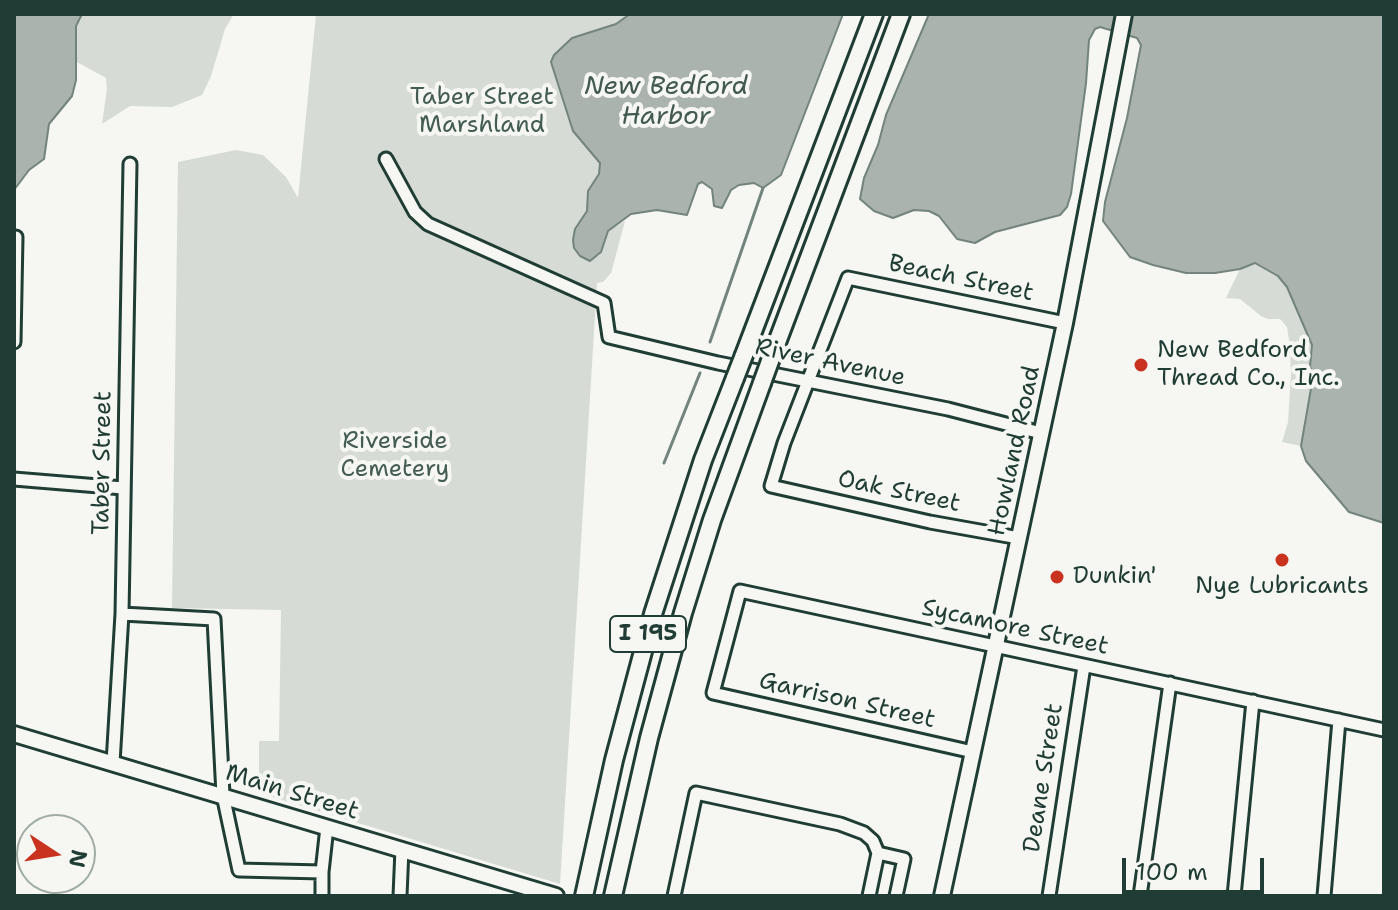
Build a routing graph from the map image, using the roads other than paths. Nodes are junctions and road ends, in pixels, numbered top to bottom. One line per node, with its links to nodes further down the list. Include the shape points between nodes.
1 (874, 14): 33 (highway, I 195, bridge, via 703,460 653,614)
2 (901, 14): 34 (highway, I 195, bridge, via 712,520 642,763)
3 (1124, 14): 7 (main road, Howland Road)
4 (386, 159): 9 (street, River Avenue, via 415,212 428,224 604,303 609,337)
5 (130, 164): 12 (street, Taber Street)
6 (16, 237): 8 (street)
7 (1065, 323): 9 (street, Beach Street, via 848,278); 10 (main road, Howland Road)
8 (14, 342)
9 (810, 382): 10 (street, River Avenue); 13 (street, Oak Street, via 771,486)
10 (1041, 433): 13 (main road, Howland Road)
11 (14, 479): 12 (street)
12 (123, 488): 14 (street, Taber Street)
13 (1019, 538): 15 (main road, Howland Road)
14 (122, 614): 24 (street, Taber Street); 25 (street, via 214,619)
15 (995, 647): 16 (street, Sycamore Street); 18 (street, Sycamore Street, via 740,591); 23 (main road, Howland Road)
16 (1084, 666): 17 (street, Sycamore Street); 39 (street, Deane Street)
17 (1170, 683): 19 (street, Sycamore Street); 40 (street)
18 (713, 693): 23 (street, Garrison Street)
19 (1253, 701): 20 (street, Sycamore Street); 41 (street)
20 (1339, 720): 21 (street, Sycamore Street); 42 (street)
21 (1384, 730)
22 (14, 734): 24 (main road, Main Street)
23 (973, 752): 38 (main road, Howland Road)
24 (113, 763): 25 (main road, Main Street)
25 (223, 795): 26 (main road, Main Street); 29 (street, via 239,870)
26 (327, 827): 27 (main road, Main Street); 29 (street)
27 (402, 849): 31 (street); 32 (main road, Main Street)
28 (878, 853): 35 (street, via 867,835 846,825 696,793); 36 (street); 37 (street, via 904,859)
29 (322, 872): 30 (street)
30 (322, 896)
31 (400, 896)
32 (556, 896)
33 (584, 896)
34 (613, 896)
35 (674, 896)
36 (869, 896)
37 (896, 896)
38 (942, 896)
39 (1049, 896)
40 (1140, 896)
41 (1234, 896)
42 (1324, 896)

